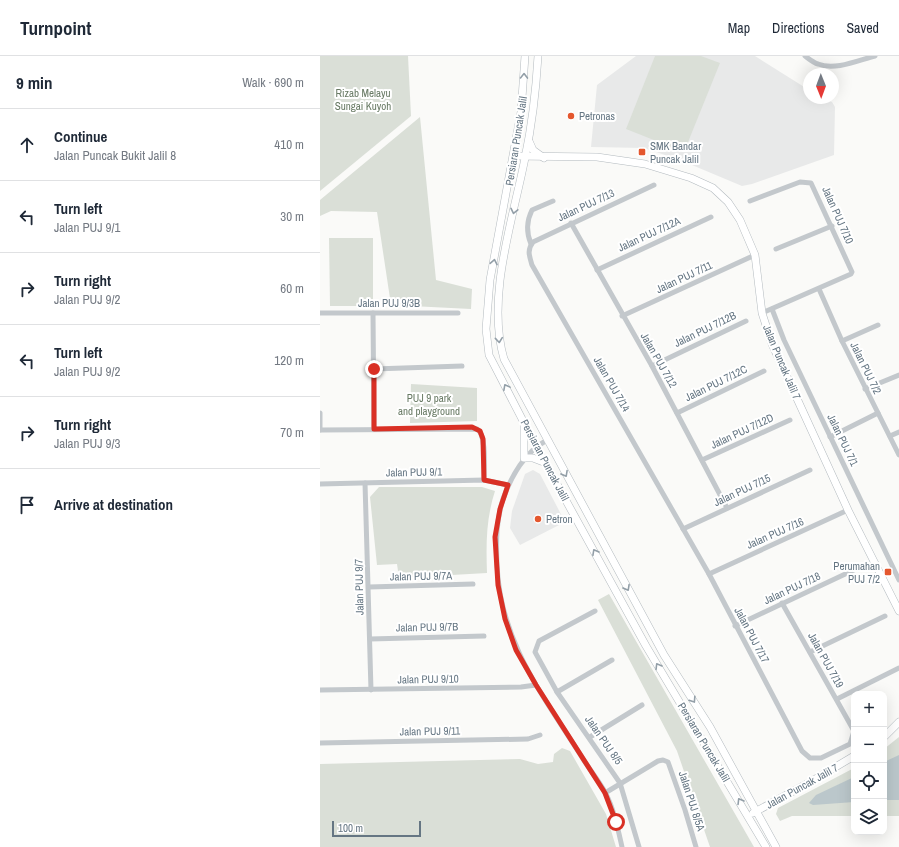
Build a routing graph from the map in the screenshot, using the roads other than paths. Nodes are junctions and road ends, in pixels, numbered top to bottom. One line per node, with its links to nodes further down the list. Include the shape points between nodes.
1 (525, 56): 6 (main road, Persiaran Puncak Jalil, one-way to 1, via 524,90)
2 (538, 56): 5 (main road, Persiaran Puncak Jalil)
3 (805, 56): 4 (street, via 818,64 828,66)
4 (875, 56)
5 (528, 140): 7 (main road, Persiaran Puncak Jalil); 8 (main road, via 533,150)
6 (514, 156): 7 (main road, Jalan Puncak Jalil 7); 40 (main road, Persiaran Puncak Jalil, one-way to 6, via 489,355 486,329 490,280)
7 (526, 157): 8 (main road, Jalan Puncak Jalil 7); 9 (main road, Persiaran Puncak Jalil)
8 (544, 158): 9 (main road, via 532,163); 18 (main road, Jalan Puncak Jalil 7, via 597,157 645,164 691,178 713,188 728,202 740,220)
9 (522, 173): 46 (main road, Persiaran Puncak Jalil, one-way to 46, via 504,260 498,329 504,359)
10 (654, 184): 14 (street, Jalan PUJ 7/13)
11 (553, 201): 16 (street, Jalan PUJ 7/14, via 532,210 527,227)
12 (750, 201): 15 (street, Jalan PUJ 7/10, via 800,182 808,182 814,185)
13 (711, 217): 19 (street, Jalan PUJ 7/12A)
14 (571, 223): 16 (street, Jalan PUJ 7/13); 19 (street, Jalan PUJ 7/12)
15 (832, 226): 17 (street); 20 (street, Jalan PUJ 7/10, via 852,272)
16 (530, 246): 59 (street, Jalan PUJ 7/14, via 528,254 532,265)
17 (776, 249)
18 (755, 255): 25 (main road, Jalan Puncak Jalil 7); 26 (street, Jalan PUJ 7/11)
19 (597, 270): 26 (street, Jalan PUJ 7/12)
20 (819, 289): 21 (street); 29 (street, Jalan PUJ 7/2)
21 (772, 308): 25 (street); 45 (street, Jalan PUJ 7/1, via 784,340)
22 (320, 313): 23 (street, Jalan PUJ 9/3B)
23 (373, 313): 24 (street, Jalan PUJ 9/3B); 32 (street)
24 (458, 313)
25 (762, 313): 58 (main road, Jalan Puncak Jalil 7, via 772,344)
26 (622, 316): 31 (street, Jalan PUJ 7/12)
27 (746, 321): 31 (street, Jalan PUJ 7/12B)
28 (878, 325): 29 (street)
29 (842, 341): 35 (street, Jalan PUJ 7/2)
30 (462, 366): 32 (street)
31 (652, 366): 37 (street, Jalan PUJ 7/12)
32 (374, 369): 41 (street)
33 (764, 371): 37 (street, Jalan PUJ 7/12C)
34 (899, 375): 35 (street)
35 (865, 389): 38 (street, Jalan PUJ 7/2)
36 (320, 413): 42 (street)
37 (677, 413): 50 (street, Jalan PUJ 7/12)
38 (878, 413): 44 (street, Jalan PUJ 7/2); 45 (street)
39 (790, 420): 50 (street, Jalan PUJ 7/12D)
40 (524, 422): 47 (main road, Persiaran Puncak Jalil); 49 (main road)
41 (374, 429): 42 (street); 53 (street, via 477,429 483,439)
42 (320, 430)
43 (899, 432): 44 (street)
44 (890, 436): 48 (street, Jalan PUJ 7/2)
45 (830, 437): 62 (street, Jalan PUJ 7/1)
46 (546, 440): 47 (street); 90 (main road, Persiaran Puncak Jalil, one-way to 90, via 664,655 710,728)
47 (536, 446): 49 (street); 51 (main road, Persiaran Puncak Jalil)
48 (899, 455)
49 (524, 458): 51 (main road); 56 (street)
50 (702, 460): 57 (street, Jalan PUJ 7/12)
51 (546, 463): 91 (main road, Persiaran Puncak Jalil, one-way to 51, via 646,646)
52 (810, 470): 57 (street, Jalan PUJ 7/15)
53 (484, 480): 54 (street, Jalan PUJ 9/1); 56 (street, Jalan PUJ 9/1)
54 (365, 483): 55 (street, Jalan PUJ 9/1); 64 (street, Jalan PUJ 9/7)
55 (320, 484)
56 (508, 485): 75 (street, via 495,537 498,585 505,619 516,650)
57 (727, 508): 59 (street, Jalan PUJ 7/15)
58 (848, 510): 61 (street, Jalan PUJ 7/16); 66 (main road, Jalan Puncak Jalil 7)
59 (683, 528): 61 (street, Jalan PUJ 7/17)
60 (858, 568): 65 (street, Jalan PUJ 7/18)
61 (709, 574): 69 (street, Jalan PUJ 7/17)
62 (899, 580)
63 (473, 584): 64 (street, Jalan PUJ 9/7A)
64 (369, 587): 71 (street, Jalan PUJ 9/7)
65 (782, 603): 69 (street, Jalan PUJ 7/18); 72 (street, Jalan PUJ 7/19)
66 (899, 609)
67 (595, 611): 78 (street, Jalan PUJ 8/5, via 539,641 535,652)
68 (885, 616): 72 (street)
69 (735, 626): 86 (street, Jalan PUJ 7/17)
70 (484, 636): 71 (street, Jalan PUJ 9/7B)
71 (370, 638): 77 (street, Jalan PUJ 9/7)
72 (810, 652): 79 (street, Jalan PUJ 7/19)
73 (612, 660): 78 (street)
74 (898, 668): 79 (street)
75 (536, 685): 77 (street, Jalan PUJ 9/10); 89 (street)
76 (320, 690): 77 (street, Jalan PUJ 9/10)
77 (371, 690)
78 (558, 692): 84 (street, Jalan PUJ 8/5)
79 (837, 699): 86 (street, Jalan PUJ 7/19, via 854,731 850,744 821,758 810,758)
80 (642, 705): 84 (street)
81 (899, 722): 82 (main road)
82 (887, 734)
83 (540, 735): 85 (street, Jalan PUJ 9/11, via 528,739)
84 (590, 737): 88 (street, Jalan PUJ 8/5)
85 (320, 743)
86 (802, 751)
87 (851, 758): 90 (main road, Jalan Puncak Jalil 7)
88 (620, 782): 89 (street); 93 (street, Jalan PUJ 8/5); 94 (street, Jalan PUJ 8/5A, via 660,760 668,762)
89 (605, 793): 92 (street)
90 (756, 811): 91 (main road, Jalan Puncak Jalil 7); 96 (main road, Persiaran Puncak Jalil)
91 (748, 815): 95 (main road, Persiaran Puncak Jalil)
92 (622, 847)
93 (640, 847)
94 (696, 847)
95 (766, 847)
96 (776, 847)

